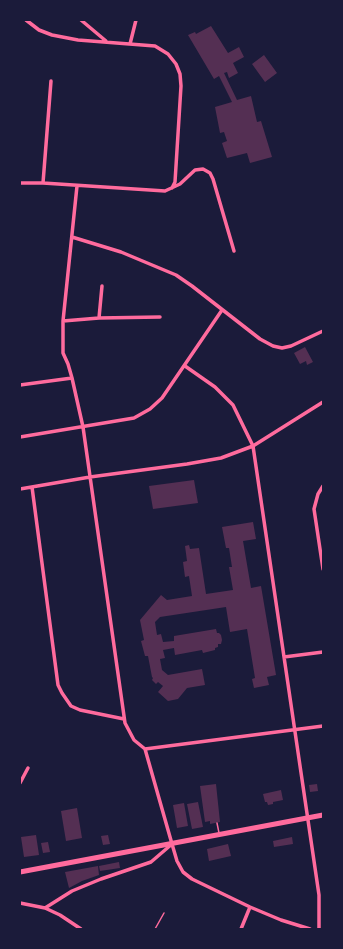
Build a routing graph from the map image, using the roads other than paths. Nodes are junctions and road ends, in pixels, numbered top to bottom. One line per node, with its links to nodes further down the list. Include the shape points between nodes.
1 (26, 20): 4 (street, via 39,30 52,35)
2 (81, 20): 4 (street)
3 (136, 20): 5 (street)
4 (107, 42): 5 (street)
5 (130, 44): 10 (street, via 155,46 168,54 180,74 175,182)
6 (51, 81): 8 (street)
7 (20, 183): 8 (street)
8 (43, 183): 9 (street)
9 (77, 186): 10 (street, via 165,191); 11 (street)
10 (172, 188): 12 (street, via 198,169 210,173)
11 (72, 237): 14 (street, via 121,252 176,275); 17 (street)
12 (234, 251)
13 (102, 286): 16 (street)
14 (222, 310): 18 (street, via 260,339 282,348); 19 (street)
15 (160, 317): 16 (street)
16 (99, 318): 17 (street)
17 (63, 321): 20 (street, via 63,353)
18 (323, 331)
19 (185, 366): 23 (street, via 162,398 150,409 134,418); 25 (street, via 228,399)
20 (72, 378): 21 (street); 23 (street)
21 (20, 385)
22 (323, 402): 25 (street)
23 (83, 427): 24 (street); 26 (street)
24 (20, 437)
25 (253, 446): 26 (street, via 221,458); 32 (street)
26 (90, 477): 28 (street); 33 (street)
27 (323, 486): 30 (street, via 314,509)
28 (32, 487): 29 (street); 33 (street, via 58,685 71,706)
29 (20, 489)
30 (323, 569)
31 (323, 652): 32 (street)
32 (284, 657): 35 (street)
33 (124, 719): 36 (street, via 134,740)
34 (323, 726): 35 (street)
35 (294, 730): 36 (street); 40 (street)
36 (145, 749): 43 (street)
37 (28, 768): 38 (street)
38 (20, 783)
39 (323, 815): 40 (main road)
40 (307, 818): 42 (main road); 53 (street, via 319,895)
41 (217, 823): 42 (lane)
42 (219, 835): 43 (main road)
43 (172, 844): 44 (main road); 46 (street, via 183,872 192,879); 47 (street, via 151,862 72,891)
44 (20, 872)
45 (20, 903): 47 (street)
46 (250, 907): 51 (street); 52 (street)
47 (45, 908): 49 (street)
48 (164, 913): 50 (lane)
49 (81, 929)
50 (155, 929)
51 (241, 929)
52 (310, 929)
53 (319, 929)

